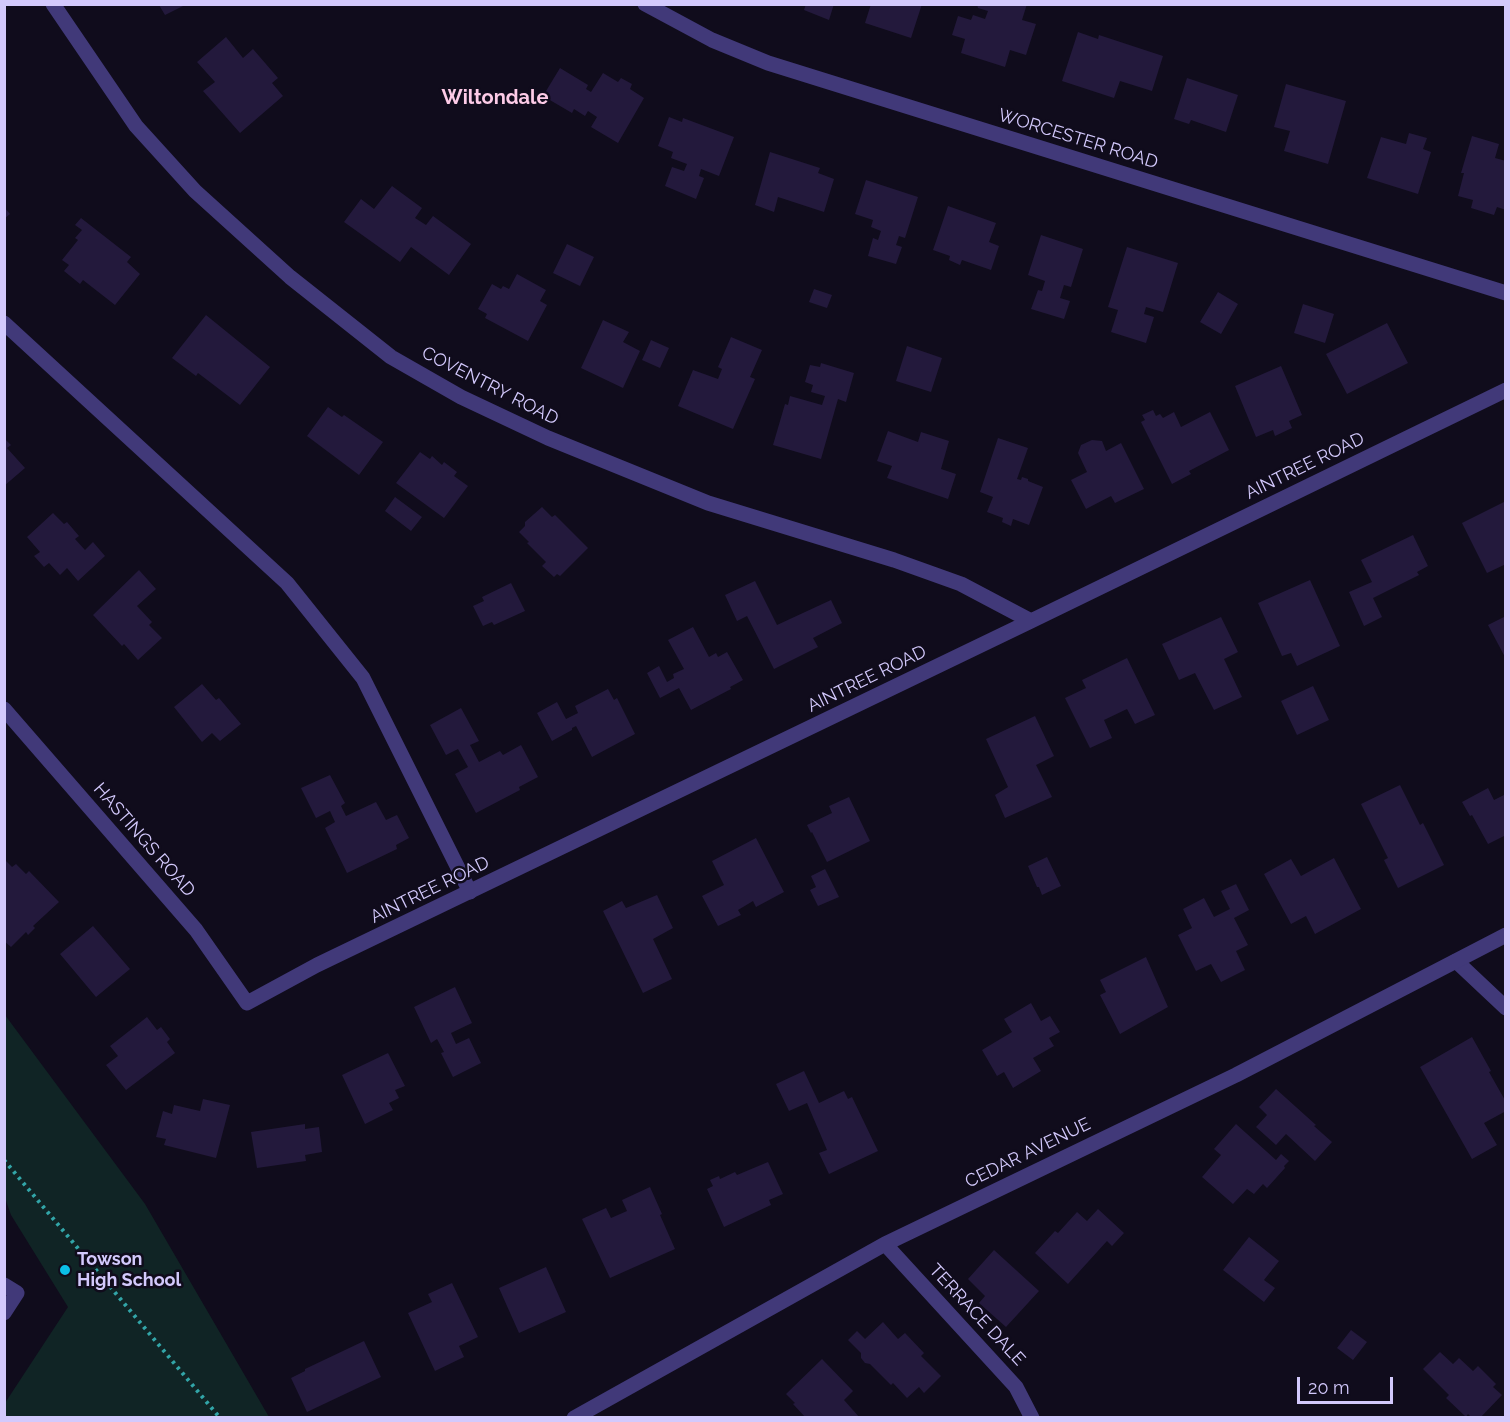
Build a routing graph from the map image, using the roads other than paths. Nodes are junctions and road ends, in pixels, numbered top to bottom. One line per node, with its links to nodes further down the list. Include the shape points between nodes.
1 (53, 4): 6 (street, COVENTRY ROAD, via 136,126 195,191 290,277 391,357 461,397 548,438 708,503 961,584)
2 (645, 4): 3 (street, WORCESTER ROAD, via 711,40 768,63)
3 (1506, 293)
4 (4, 323): 8 (street, via 294,592 363,678)
5 (1506, 390): 6 (street, AINTREE ROAD)
6 (1031, 621): 8 (street, AINTREE ROAD)
7 (4, 709): 11 (street, HASTINGS ROAD, via 196,930)
8 (470, 892): 11 (street, AINTREE ROAD)
9 (1506, 935): 10 (street, CEDAR AVENUE)
10 (1456, 961): 12 (street); 13 (street, CEDAR AVENUE, via 1236,1075)
11 (247, 1003)
12 (1506, 1008)
13 (885, 1244): 16 (street, CEDAR AVENUE); 17 (street, TERRACE DALE, via 1016,1387)
14 (4, 1285): 15 (street, via 17,1293)
15 (4, 1313)
16 (574, 1418)
17 (1032, 1418)

